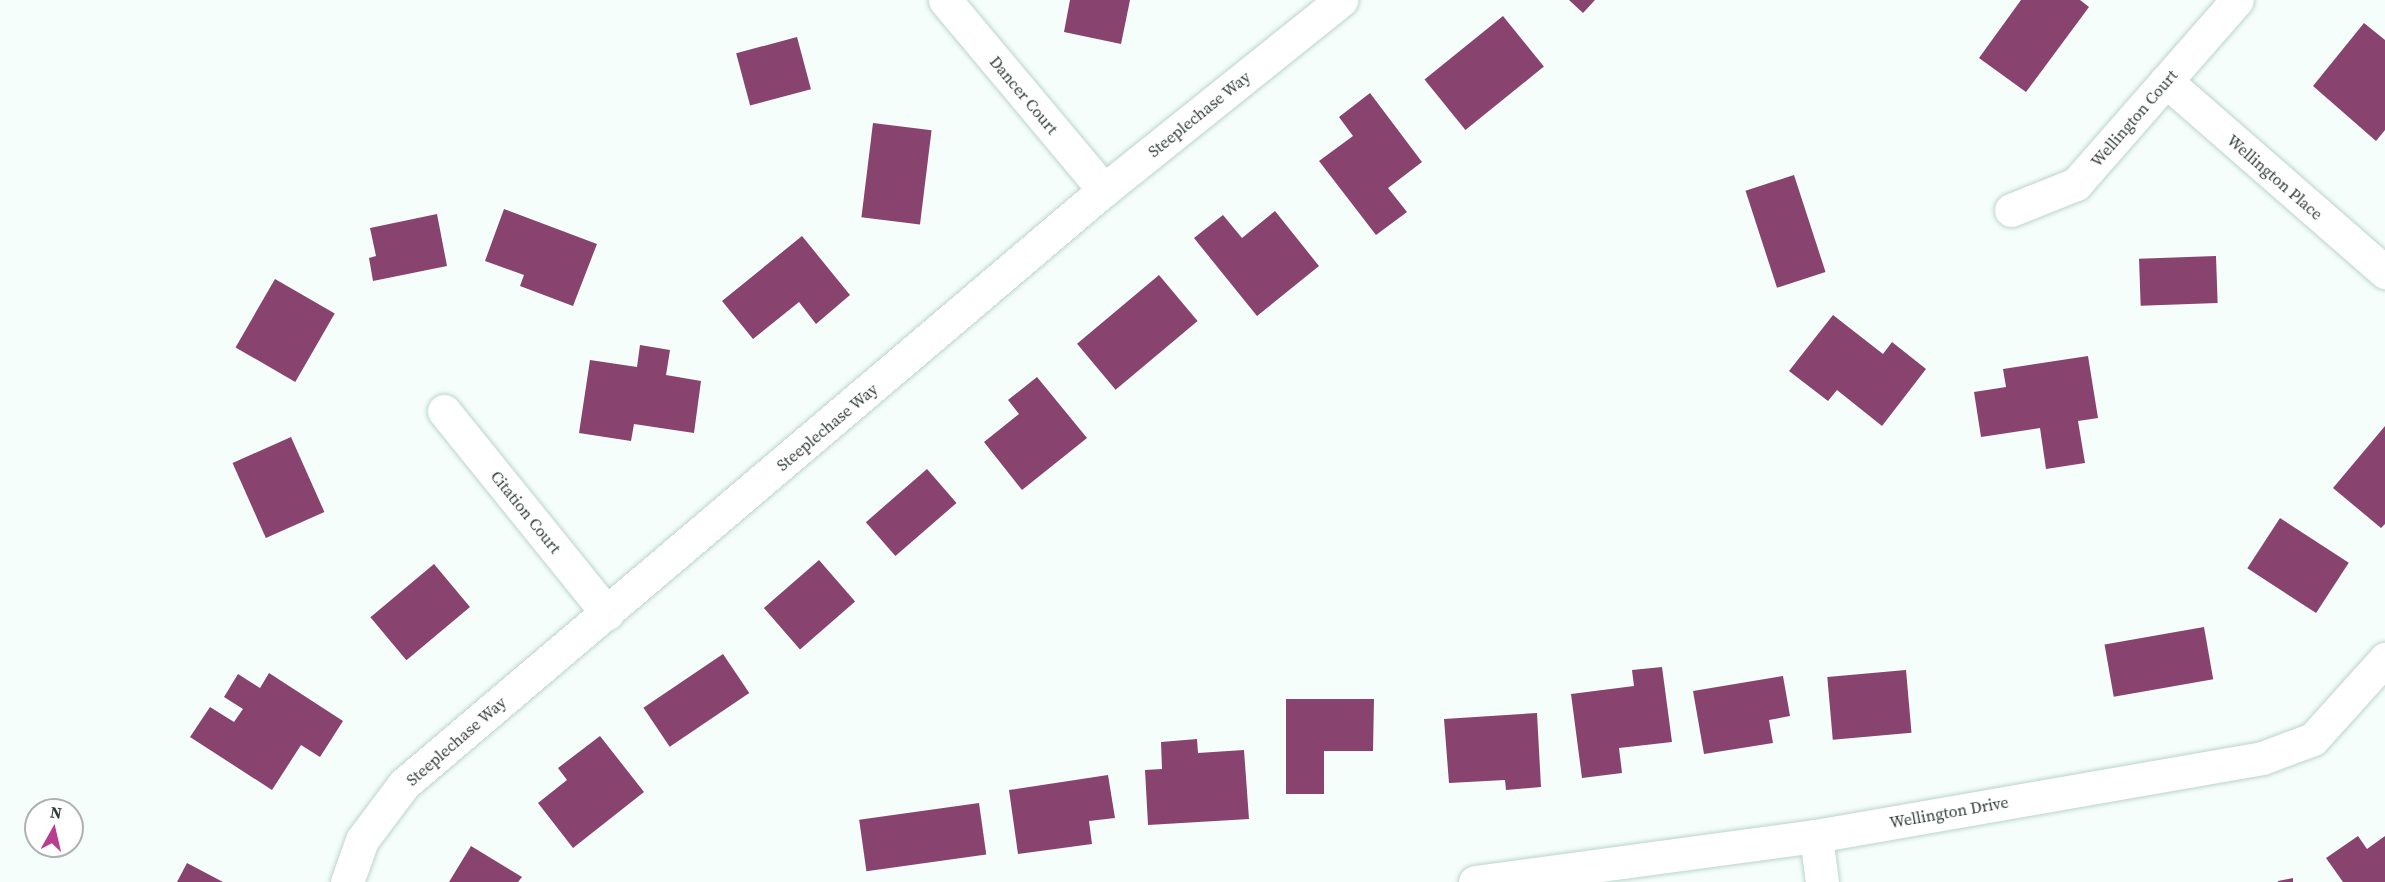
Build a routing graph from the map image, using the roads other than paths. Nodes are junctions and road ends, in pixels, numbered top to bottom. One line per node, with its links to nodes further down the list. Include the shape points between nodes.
1 (945, 0): 5 (street, Dancer Court)
2 (1341, 0): 5 (street, Steeplechase Way)
3 (2237, 0): 4 (street, Wellington Court)
4 (2166, 81): 6 (street, Wellington Court, via 2076,184); 7 (street, Wellington Place)
5 (1104, 190): 9 (street, Steeplechase Way)
6 (2011, 210)
7 (2385, 272)
8 (444, 411): 9 (street, Citation Court)
9 (607, 613): 12 (street, Steeplechase Way, via 404,784 362,840)
10 (2385, 659): 11 (street, Wellington Drive, via 2313,739 2262,758)
11 (1816, 836): 13 (street, Wellington Drive); 14 (street)
12 (347, 882)
13 (1475, 882)
14 (1822, 882)

